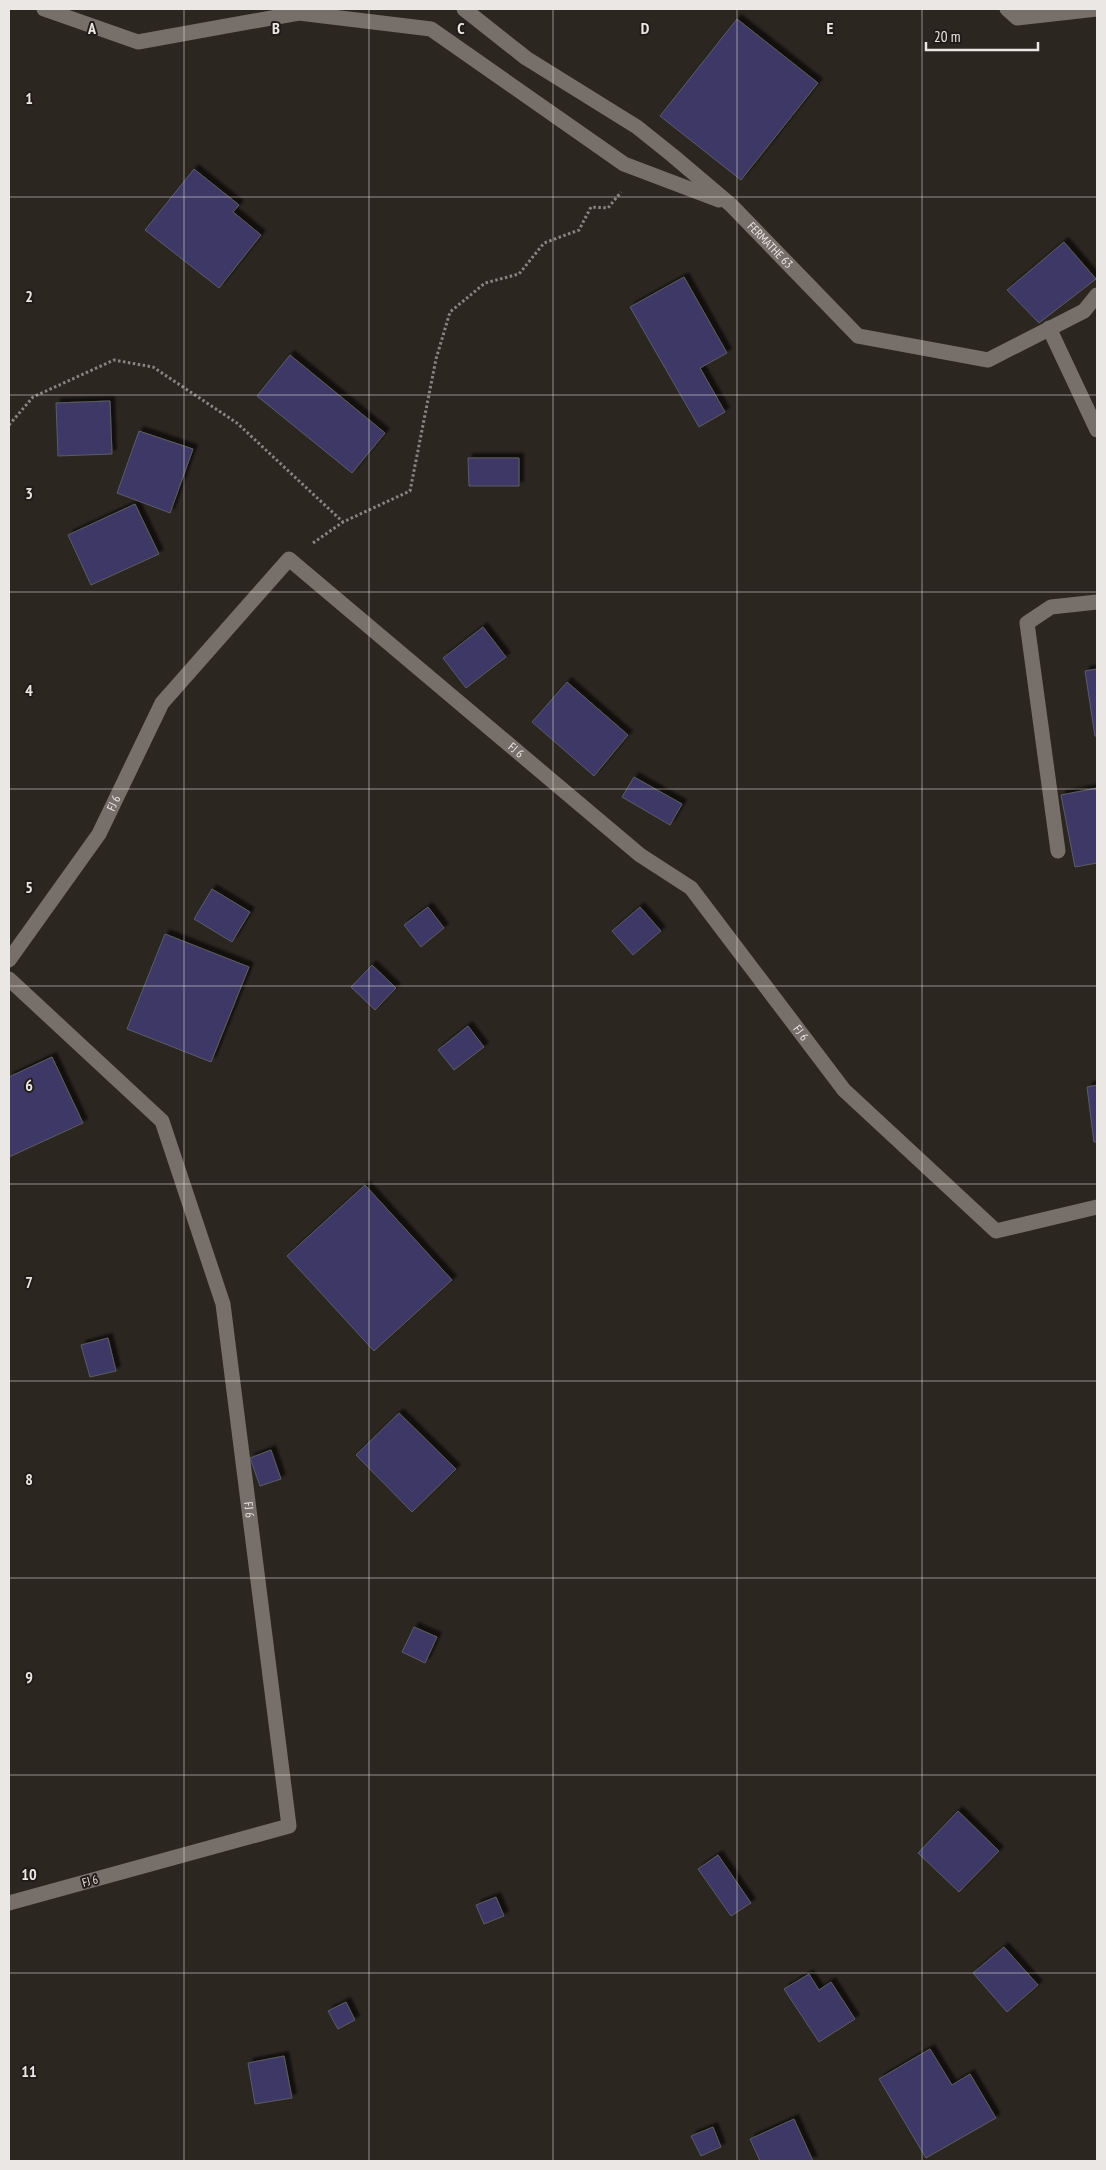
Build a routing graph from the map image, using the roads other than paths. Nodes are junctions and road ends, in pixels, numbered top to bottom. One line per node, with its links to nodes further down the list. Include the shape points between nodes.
1 (44, 9): 5 (street, via 138,42 299,12 431,29 624,164)
2 (464, 9): 5 (street, FERMATHE 63, via 526,58 637,127)
3 (1007, 9): 4 (street, via 1017,18)
4 (1097, 9)
5 (731, 205): 7 (street, FERMATHE 63, via 858,336 988,360)
6 (1097, 295): 7 (street, FERMATHE 63, via 1084,311)
7 (1049, 328): 8 (street)
8 (1097, 430)
9 (1097, 602): 10 (street, via 1051,607 1027,623)
10 (1058, 851)
11 (9, 960): 13 (street, FJ 6, via 99,834 162,703 289,560 640,855 691,888 844,1090 996,1231)
12 (9, 979): 14 (street, FJ 6, via 162,1122 223,1304 289,1826)
13 (1097, 1207)
14 (9, 1903)

